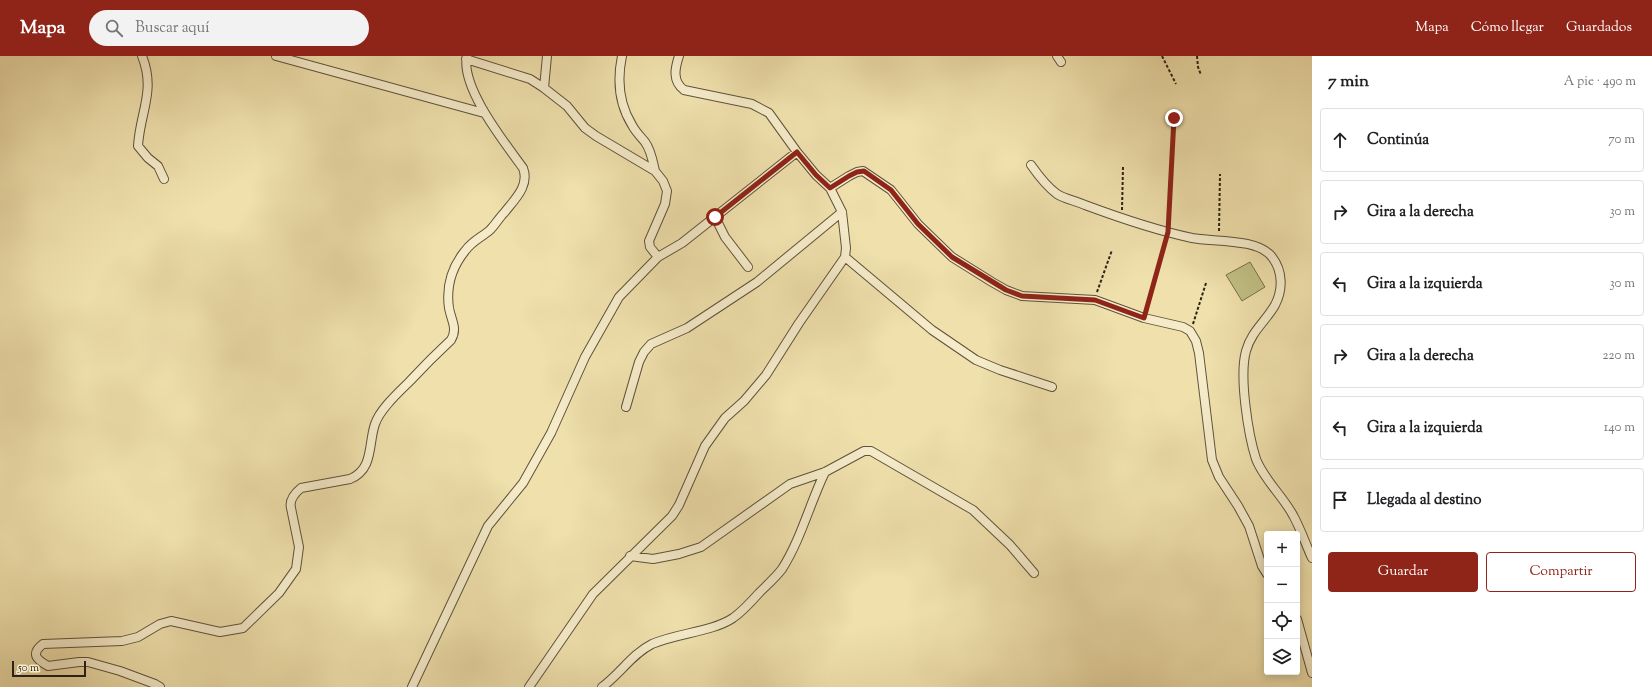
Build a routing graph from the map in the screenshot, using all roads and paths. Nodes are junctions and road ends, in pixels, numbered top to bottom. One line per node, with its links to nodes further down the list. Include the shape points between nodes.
1 (142, 56): 19 (street, via 149,88 138,146 158,166)
2 (276, 56): 12 (street)
3 (547, 56): 11 (street)
4 (622, 56): 17 (street, via 618,71 620,100 630,123 646,143)
5 (679, 56): 14 (street, via 676,77 684,90 752,104 769,113)
6 (1162, 56): 10 (path)
7 (1197, 56): 9 (path)
8 (466, 58): 11 (street, via 530,80); 12 (street, via 469,81)
9 (1201, 76)
10 (1176, 84)
11 (544, 88): 17 (street, via 567,106 584,128)
12 (484, 113): 43 (street, via 523,168 525,174 521,190 490,230 474,240 456,264 448,293 454,335 382,412 375,423 369,458 362,471 350,479 301,488 292,499 290,504 299,547 298,564 280,593 243,628 220,632 171,621 160,624 138,637 122,641 43,644 36,651 38,659 48,666 79,662 97,664)
13 (1174, 118): 24 (path)
14 (797, 152): 20 (street); 22 (street)
15 (1030, 165): 23 (street, via 1045,184 1058,194)
16 (1123, 167): 23 (path)
17 (655, 172): 27 (street, via 663,181 666,191 665,204 649,241 650,247)
18 (1220, 174): 25 (path)
19 (164, 179)
20 (830, 188): 21 (street); 31 (street, via 849,176 864,171 891,190 918,224 952,257 1006,290 1022,296)
21 (842, 212): 28 (street); 35 (street, via 757,282 687,328 650,344 639,362)
22 (715, 217): 27 (street, via 682,243); 29 (street, via 724,237)
23 (1120, 218): 24 (street)
24 (1168, 232): 25 (street); 32 (path)
25 (1219, 241): 38 (street, via 1261,248 1272,256 1281,277 1281,287 1275,305 1261,323 1246,351 1243,384 1257,459 1272,486 1294,516)
26 (1112, 250): 31 (path)
27 (658, 257): 44 (street, via 619,297 585,356 551,433 523,483 488,526)
28 (845, 257): 34 (street, via 932,330 976,360); 37 (street, via 766,375 744,401 725,418 705,446 672,516)
29 (748, 267)
30 (1206, 283): 33 (path)
31 (1095, 300): 32 (street)
32 (1144, 318): 33 (street)
33 (1190, 331): 39 (street, via 1199,353 1212,460 1219,477 1249,526)
34 (1052, 387)
35 (626, 407)
36 (825, 472): 37 (street, via 790,484 701,547 653,559); 40 (street, via 864,451 871,451 973,510); 46 (street, via 794,546 781,569 746,608 732,619 718,625 676,635 652,644 632,658)
37 (630, 556): 45 (street, via 593,594)
38 (1312, 558)
39 (1264, 569)
40 (1034, 572)
41 (1300, 630): 42 (street)
42 (1312, 673)
43 (160, 687)
44 (412, 687)
45 (529, 687)
46 (602, 687)

